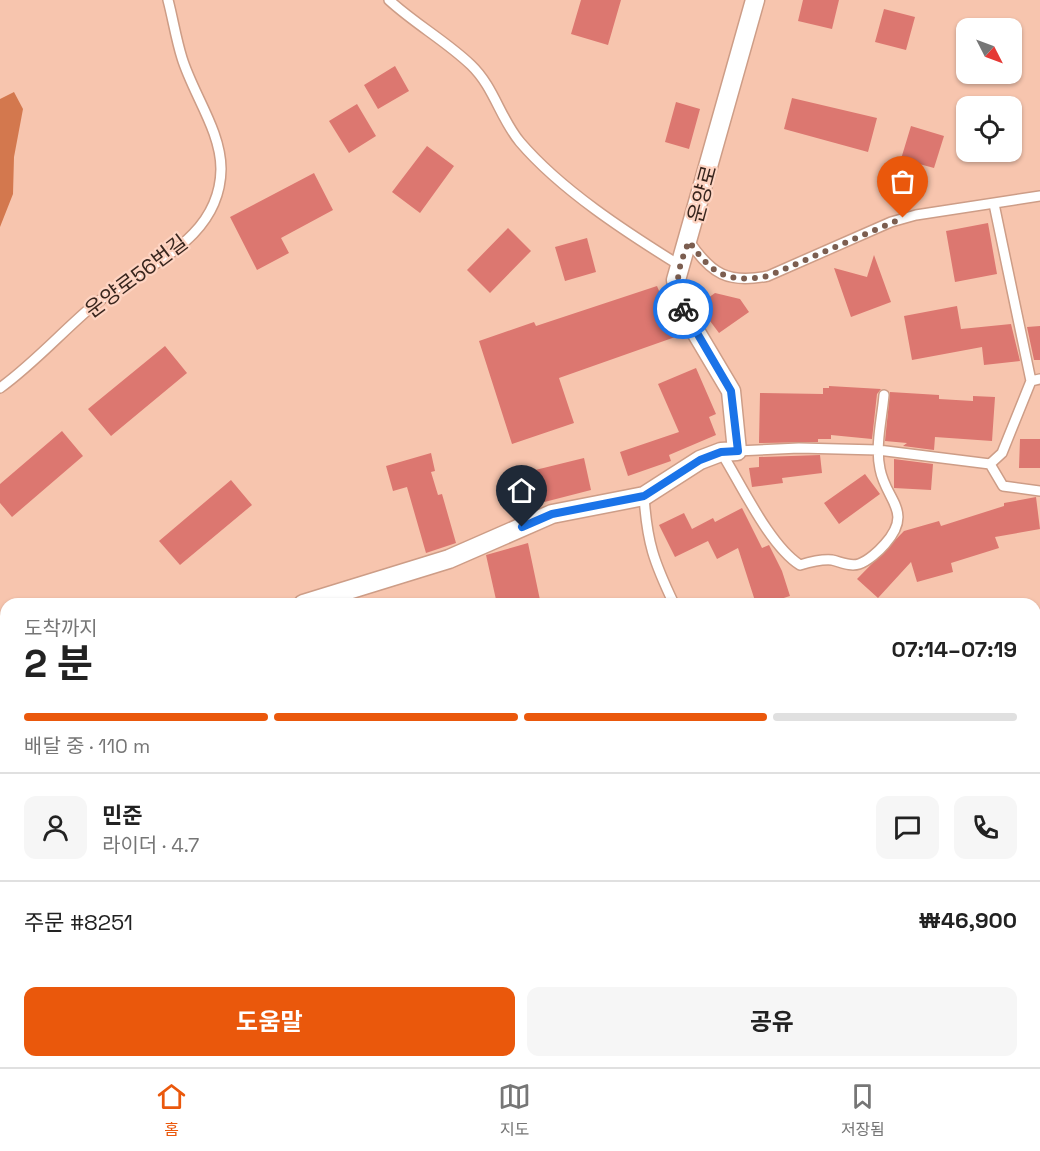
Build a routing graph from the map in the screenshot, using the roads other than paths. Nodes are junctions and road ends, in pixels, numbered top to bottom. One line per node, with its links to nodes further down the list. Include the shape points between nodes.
1 (168, 0): 9 (lane, 운양로56번길, via 182,58 219,154 221,169 214,204 204,221 174,250 106,295)
2 (389, 0): 7 (lane, via 478,72 519,141 538,160 643,243)
3 (755, 0): 6 (street, 운양로)
4 (1040, 196): 5 (lane)
5 (994, 204): 6 (lane, via 891,222 768,276 750,280 718,273 702,261); 8 (lane)
6 (689, 241): 7 (street, 운양로)
7 (679, 265): 12 (street, 운양로, via 676,280 684,312 731,391)
8 (1036, 380): 13 (lane, via 1002,453)
9 (0, 388)
10 (884, 395): 11 (lane)
11 (878, 450): 12 (lane); 12 (lane, via 880,471 897,506 899,522 893,535 859,564 831,560 800,565 773,538); 13 (lane)
12 (729, 451): 15 (street, via 678,472)
13 (990, 464): 14 (lane, via 1003,486)
14 (1040, 491)
15 (644, 496): 16 (street, via 552,514 440,562); 17 (lane, via 646,535)
16 (323, 598)
17 (671, 598)

